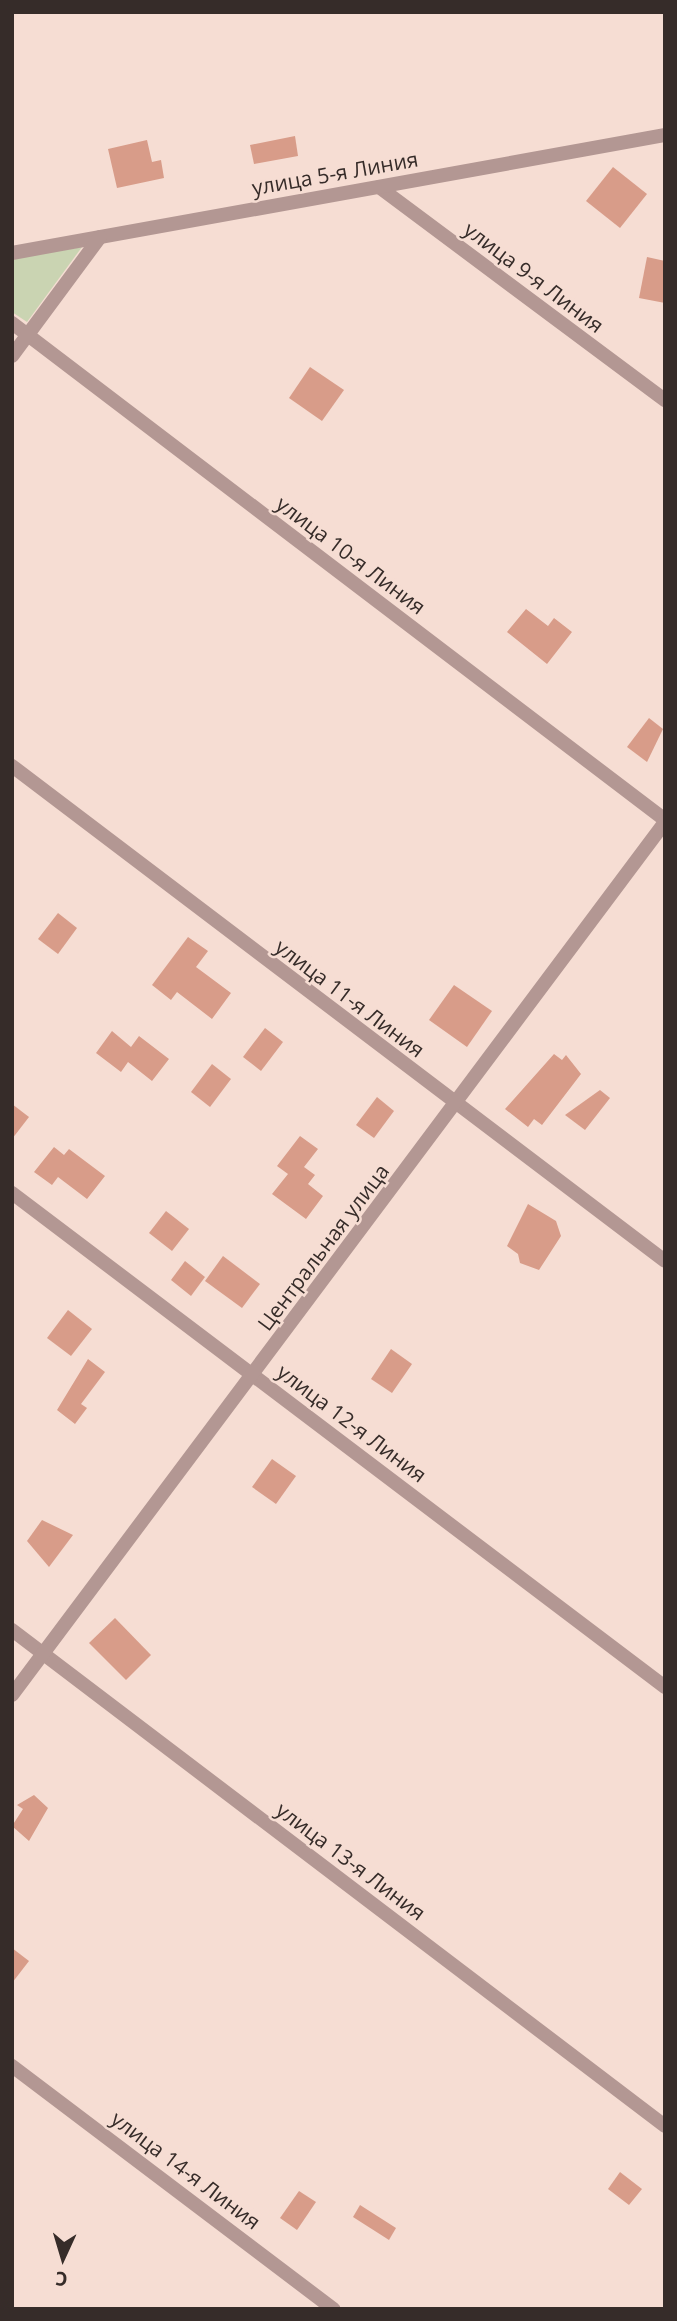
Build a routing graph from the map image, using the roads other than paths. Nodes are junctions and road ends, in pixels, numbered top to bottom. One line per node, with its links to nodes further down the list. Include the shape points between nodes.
1 (665, 135): 2 (street, улица 5-я Линия)
2 (379, 187): 3 (street, улица 5-я Линия); 8 (street, улица 9-я Линия)
3 (100, 237): 4 (street, улица 5-я Линия); 6 (street)
4 (12, 253)
5 (12, 323): 6 (street, улица 10-я Линия)
6 (29, 335): 7 (street); 10 (street, улица 10-я Линия)
7 (12, 356)
8 (665, 400)
9 (12, 766): 11 (street, улица 11-я Линия)
10 (665, 821): 11 (street, Центральная улица)
11 (454, 1105): 13 (street, улица 11-я Линия); 14 (street, Центральная улица)
12 (12, 1193): 14 (street, улица 12-я Линия)
13 (665, 1261)
14 (254, 1375): 16 (street, Центральная улица); 17 (street, улица 12-я Линия)
15 (12, 1630): 16 (street, улица 13-я Линия)
16 (44, 1655): 18 (street, Центральная улица); 20 (street, улица 13-я Линия)
17 (665, 1688)
18 (12, 1695)
19 (12, 2066): 21 (street, улица 14-я Линия)
20 (665, 2126)
21 (334, 2309)

